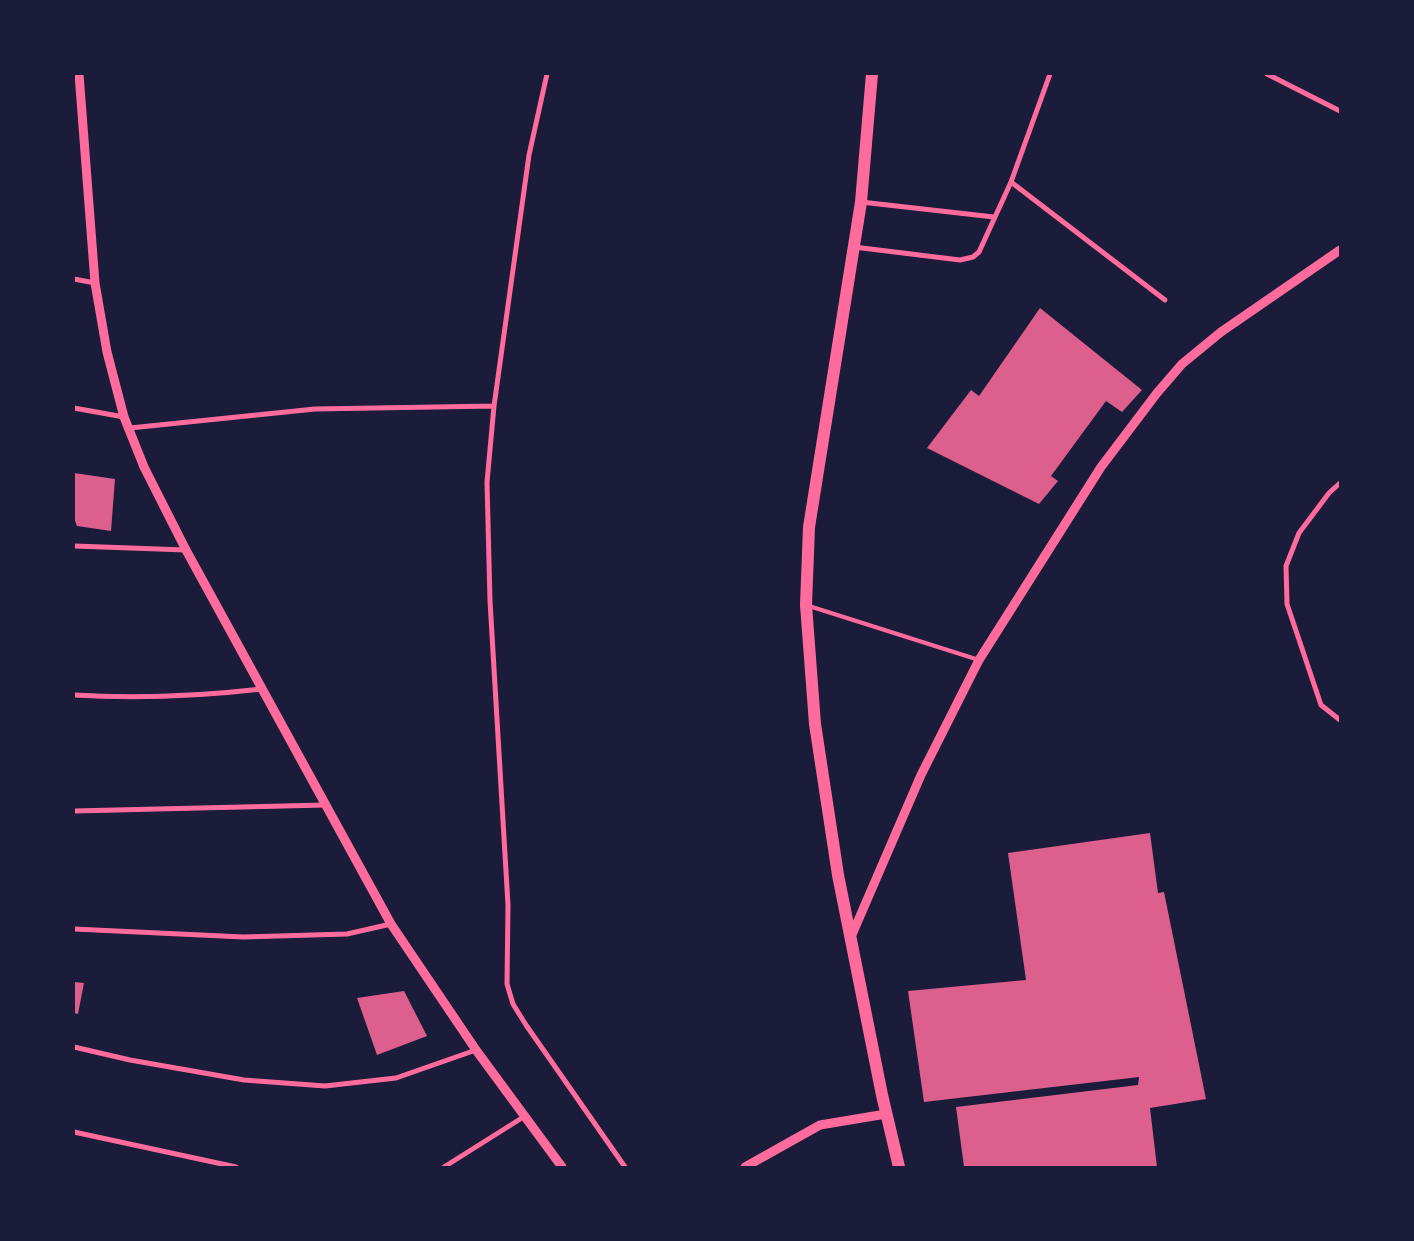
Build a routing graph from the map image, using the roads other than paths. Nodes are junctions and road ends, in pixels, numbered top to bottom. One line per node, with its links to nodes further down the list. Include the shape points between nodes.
1 (79, 74): 15 (street)
2 (547, 74): 17 (street, via 530,155)
3 (872, 74): 10 (main road)
4 (1050, 74): 9 (street)
5 (1267, 74): 7 (street)
6 (1286, 74): 7 (street)
7 (1281, 80): 8 (street)
8 (1340, 111)
9 (1010, 182): 11 (street); 16 (street)
10 (862, 202): 11 (street); 12 (main road)
11 (994, 217): 12 (street, via 979,252 966,259)
12 (854, 247): 24 (main road, via 809,527)
13 (1340, 250): 25 (street, via 1221,332 1182,364 1101,468)
14 (74, 278): 15 (street)
15 (95, 283): 19 (street)
16 (1165, 300)
17 (494, 406): 20 (street, via 315,409); 42 (street, via 487,482 508,905 507,984 513,1004 526,1025)
18 (74, 408): 19 (street)
19 (124, 417): 20 (street)
20 (130, 428): 23 (street, via 144,467)
21 (1340, 483): 28 (street, via 1299,533 1286,566 1286,604 1321,705)
22 (74, 546): 23 (street)
23 (186, 550): 26 (street)
24 (806, 605): 25 (lane); 33 (main road, via 815,724)
25 (979, 660): 33 (street, via 921,776)
26 (262, 689): 27 (street, via 213,695); 29 (street)
27 (74, 695)
28 (1340, 720)
29 (325, 804): 30 (street); 31 (street)
30 (74, 811)
31 (391, 924): 32 (street, via 347,934 243,937); 35 (street)
32 (74, 929)
33 (850, 940): 36 (main road)
34 (74, 1047): 35 (street, via 244,1080 325,1086 396,1078)
35 (476, 1050): 37 (street)
36 (886, 1114): 43 (street, via 820,1125); 44 (main road)
37 (525, 1116): 40 (street); 41 (street)
38 (74, 1132): 39 (street)
39 (236, 1167)
40 (444, 1167)
41 (562, 1167)
42 (625, 1167)
43 (746, 1167)
44 (899, 1167)

